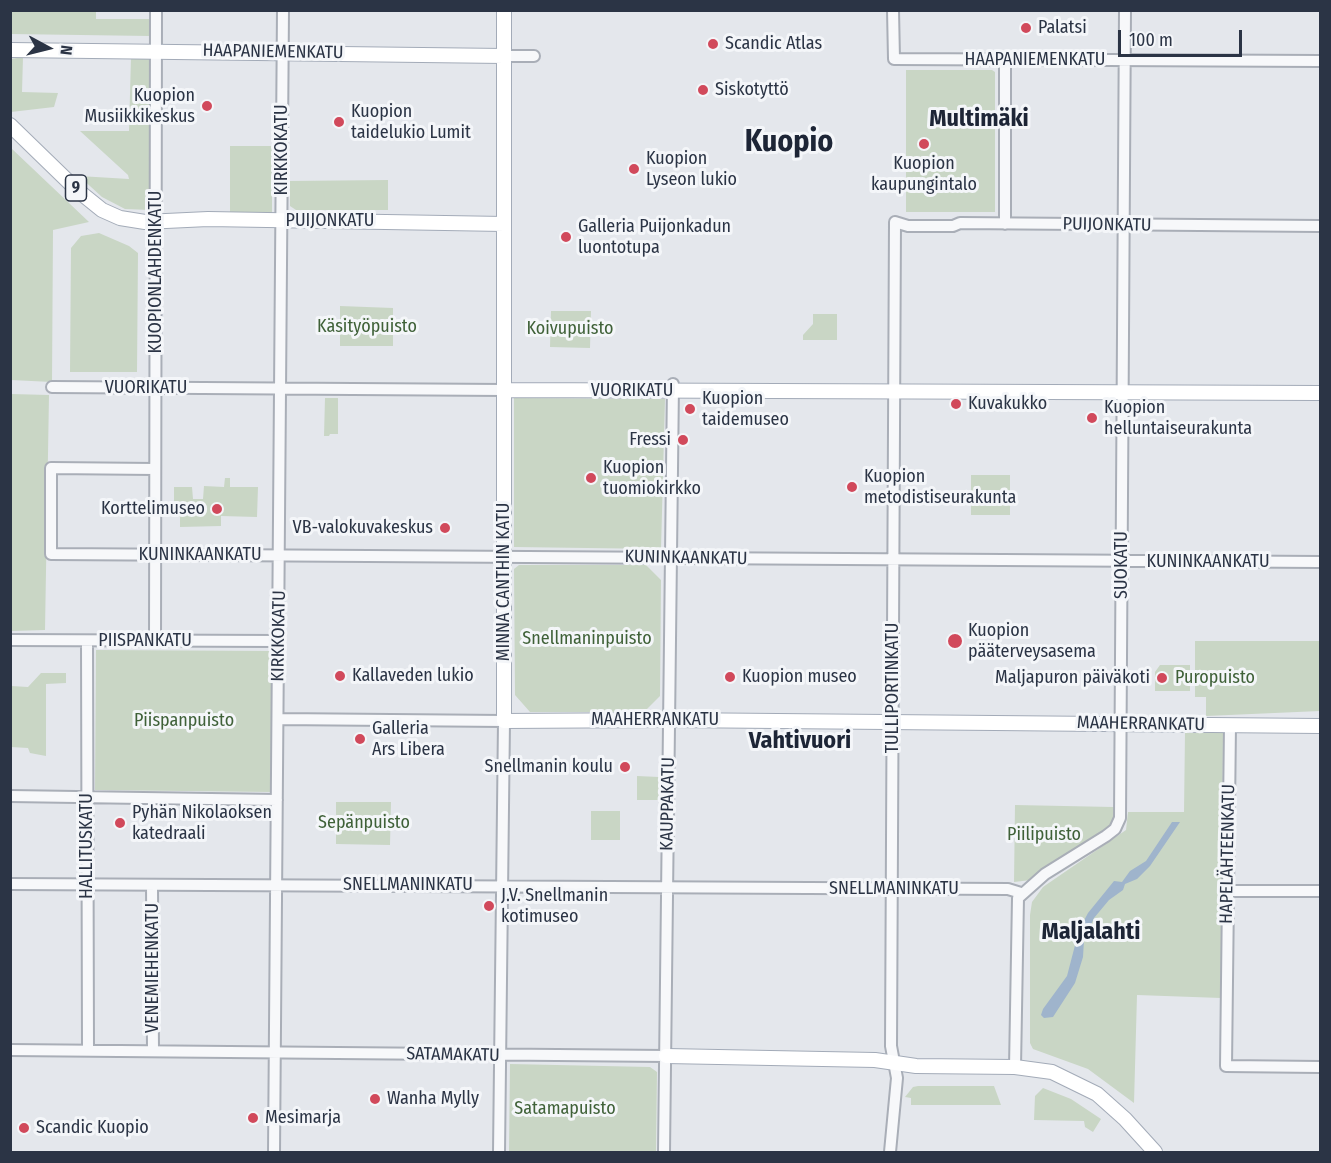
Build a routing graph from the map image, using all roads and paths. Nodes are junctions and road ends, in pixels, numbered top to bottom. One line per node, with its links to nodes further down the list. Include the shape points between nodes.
1 (156, 10): 7 (street, KUOPIONLAHDENKATU)
2 (283, 10): 8 (street, KIRKKOKATU)
3 (504, 10): 9 (main road, MINNA CANTHIN KATU)
4 (893, 10): 11 (street, HAAPANIEMENKATU, via 894,59)
5 (1125, 10): 12 (street, SUOKATU)
6 (11, 50): 7 (main road, HAAPANIEMENKATU)
7 (156, 50): 8 (main road, HAAPANIEMENKATU); 16 (street, KUOPIONLAHDENKATU)
8 (282, 52): 9 (main road, HAAPANIEMENKATU); 15 (street, KIRKKOKATU)
9 (504, 56): 10 (street, HAAPANIEMENKATU); 18 (main road, MINNA CANTHIN KATU)
10 (534, 56)
11 (1005, 61): 12 (street, HAAPANIEMENKATU); 19 (street)
12 (1124, 61): 13 (street, HAAPANIEMENKATU); 20 (street, SUOKATU)
13 (1320, 61)
14 (10, 125): 16 (main road, 9, via 102,210 120,219)
15 (282, 220): 16 (main road, PUIJONKATU / 9); 18 (main road, PUIJONKATU / 9); 25 (street, KIRKKOKATU)
16 (156, 221): 24 (street, KUOPIONLAHDENKATU)
17 (895, 222): 19 (street, PUIJONKATU, via 920,226); 27 (street, TULLIPORTINKATU)
18 (504, 224): 26 (main road, MINNA CANTHIN KATU)
19 (1005, 224): 20 (street, PUIJONKATU)
20 (1124, 225): 21 (street, PUIJONKATU); 28 (street, SUOKATU)
21 (1320, 226)
22 (52, 387): 24 (street, VUORIKATU)
23 (673, 387): 26 (main road, VUORIKATU); 27 (main road, VUORIKATU); 34 (street, KAUPPAKATU)
24 (156, 388): 25 (street, VUORIKATU); 30 (street, KUOPIONLAHDENKATU)
25 (280, 388): 26 (street, VUORIKATU); 32 (street, KIRKKOKATU)
26 (504, 390): 33 (main road, MINNA CANTHIN KATU)
27 (895, 391): 28 (main road, VUORIKATU); 35 (street, TULLIPORTINKATU)
28 (1123, 392): 29 (main road, VUORIKATU); 36 (street, SUOKATU)
29 (1320, 393)
30 (156, 469): 31 (street, KUOPIONLAHDENKATU); 31 (street, KUNINKAANKATU, via 51,468 51,554)
31 (155, 555): 32 (street, KUNINKAANKATU); 40 (street, KUOPIONLAHDENKATU)
32 (280, 555): 33 (street, KUNINKAANKATU); 41 (street, KIRKKOKATU)
33 (504, 557): 34 (street, KUNINKAANKATU); 44 (main road, MINNA CANTHIN KATU)
34 (671, 558): 35 (street, KUNINKAANKATU); 43 (street, KAUPPAKATU)
35 (894, 560): 36 (street, KUNINKAANKATU); 45 (street, TULLIPORTINKATU)
36 (1122, 561): 37 (street, KUNINKAANKATU); 46 (street, SUOKATU)
37 (1320, 562)
38 (10, 640): 39 (street, PIISPANKATU)
39 (87, 641): 40 (street, PIISPANKATU); 50 (street, HALLITUSKATU)
40 (155, 641): 41 (street, PIISPANKATU)
41 (279, 641): 42 (street, KIRKKOKATU)
42 (278, 719): 44 (street, MAAHERRANKATU); 51 (street, KIRKKOKATU)
43 (669, 720): 44 (main road, MAAHERRANKATU); 45 (main road, MAAHERRANKATU); 57 (street, KAUPPAKATU)
44 (504, 721): 56 (street, MINNA CANTHIN KATU)
45 (893, 721): 46 (main road, MAAHERRANKATU); 58 (street, TULLIPORTINKATU)
46 (1121, 724): 47 (main road, MAAHERRANKATU); 61 (street, SUOKATU, via 1118,825)
47 (1230, 725): 48 (main road, MAAHERRANKATU); 59 (street, HAPELÄHTEENKATU)
48 (1320, 726)
49 (10, 796): 50 (street)
50 (87, 797): 51 (street); 53 (street, HALLITUSKATU)
51 (277, 800): 55 (street, KIRKKOKATU)
52 (10, 884): 53 (street, SNELLMANINKATU)
53 (87, 884): 54 (street, SNELLMANINKATU); 63 (street, HALLITUSKATU)
54 (152, 885): 55 (street, SNELLMANINKATU); 64 (street, VENEMIEHENKATU)
55 (276, 885): 56 (street, SNELLMANINKATU); 65 (street, KIRKKOKATU)
56 (504, 886): 57 (street, SNELLMANINKATU); 66 (street, MINNA CANTHIN KATU)
57 (668, 888): 58 (street, SNELLMANINKATU); 67 (street, KAUPPAKATU)
58 (892, 890): 61 (street, SNELLMANINKATU, via 1008,889); 68 (street, TULLIPORTINKATU, via 891,1046)
59 (1228, 891): 60 (street); 70 (street, HAPELÄHTEENKATU, via 1226,1065)
60 (1320, 891)
61 (1022, 893): 69 (street, via 1017,904)
62 (10, 1050): 63 (street, SATAMAKATU)
63 (88, 1050): 64 (street, SATAMAKATU)
64 (153, 1051): 65 (street, SATAMAKATU)
65 (275, 1053): 66 (street, SATAMAKATU); 71 (street, KIRKKOKATU)
66 (501, 1055): 67 (street, SATAMAKATU); 72 (street, MINNA CANTHIN KATU)
67 (666, 1056): 68 (main road, SATAMAKATU); 73 (street, KAUPPAKATU)
68 (895, 1063): 69 (main road, SATAMAKATU); 74 (street, TULLIPORTINKATU)
69 (1015, 1067): 75 (main road, SATAMAKATU, via 1052,1072 1082,1084 1119,1113)
70 (1320, 1067)
71 (274, 1152)
72 (499, 1152)
73 (664, 1152)
74 (890, 1152)
75 (1155, 1152)

